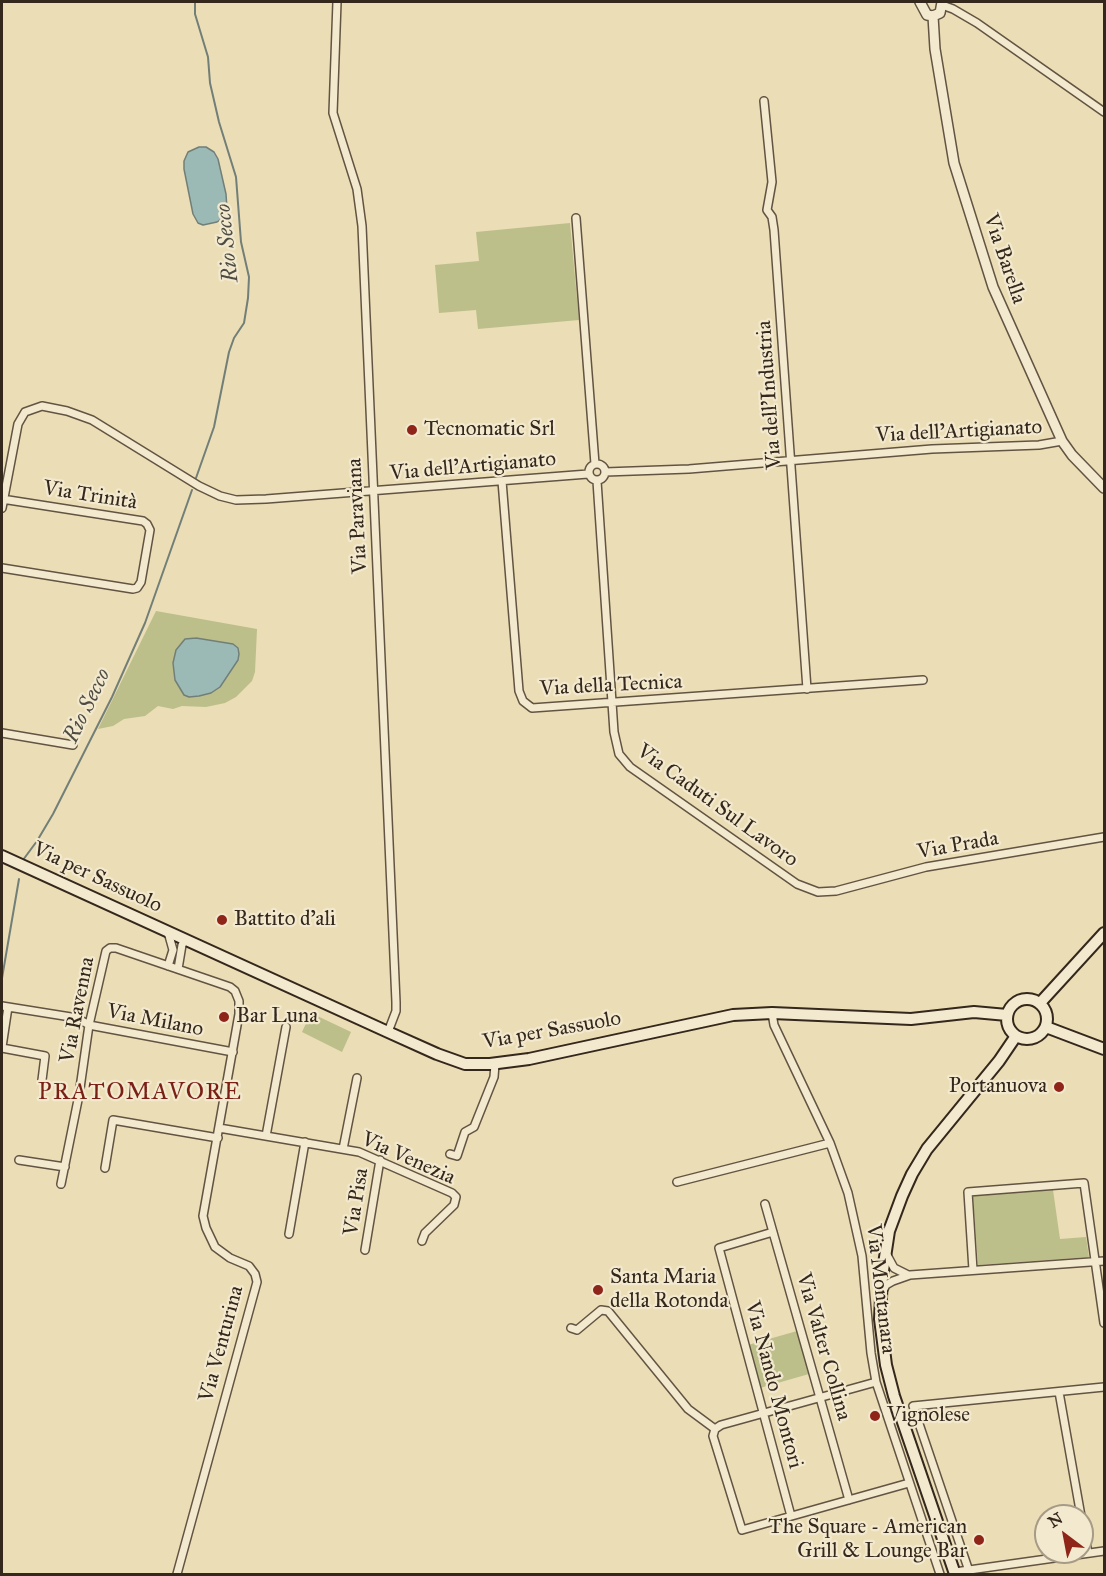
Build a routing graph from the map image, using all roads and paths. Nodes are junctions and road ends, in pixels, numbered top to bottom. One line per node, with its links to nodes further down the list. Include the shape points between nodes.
1 (337, 2): 16 (street, Via Paraviana, via 333,113 357,189 362,226)
2 (920, 2): 4 (street, via 927,15)
3 (942, 3): 4 (street, via 940,13); 6 (street)
4 (933, 16): 8 (street, Via Barella, via 952,153 977,240 1001,307)
5 (764, 101): 9 (street, Via dell’Industria, via 772,182 767,210 774,230)
6 (1104, 112)
7 (576, 218): 10 (street)
8 (1062, 441): 9 (street, Via dell'Artigianato); 15 (street, Via Barella)
9 (791, 459): 11 (street, Via dell'Artigianato); 21 (street, Via dell’Industria)
10 (595, 464): 11 (street); 12 (street)
11 (605, 472): 14 (street)
12 (588, 474): 13 (street, Via dell'Artigianato); 14 (street)
13 (502, 481): 16 (street, Via dell'Artigianato); 22 (street, Via della Tecnica, via 520,696 527,705 539,709)
14 (597, 481): 22 (street, Via Caduti Sul Lavoro)
15 (1104, 488)
16 (373, 491): 17 (street, Via dell'Artigianato, via 257,500 225,497 199,486 92,420 42,406 20,418); 42 (street, Via Paraviana, via 396,1002)
17 (2, 499): 18 (street); 19 (street, Via Trinità, via 142,521 150,530 141,582 133,589)
18 (2, 508)
19 (2, 568)
20 (924, 680): 21 (street, Via della Tecnica)
21 (807, 689): 22 (street, Via della Tecnica)
22 (613, 704): 27 (street, Via Caduti Sul Lavoro, via 615,741 619,754 630,767 797,884)
23 (2, 733): 24 (street)
24 (73, 745)
25 (1104, 837): 27 (street, Via Prada, via 926,867 836,891)
26 (2, 856): 28 (main road, Via per Sassuolo)
27 (818, 891)
28 (168, 932): 30 (main road, Via per Sassuolo); 32 (street)
29 (1104, 933): 35 (main road)
30 (187, 941): 32 (street); 34 (street, via 182,945); 42 (main road, Via per Sassuolo)
31 (108, 949): 33 (street, Via Venturina, via 116,948); 39 (street, Via Ravenna)
32 (174, 950): 33 (street)
33 (168, 966): 34 (street, Via Venturina)
34 (178, 969): 46 (street, Via Venturina, via 235,991 239,1007)
35 (1040, 1003): 38 (main road, via 1023,999 1012,1005); 41 (main road, via 1047,1017)
36 (5, 1006): 39 (street, Via Milano, via 76,1018); 44 (street)
37 (772, 1013): 38 (main road, Via per Sassuolo, via 911,1019 974,1012); 47 (main road, Via per Sassuolo, via 733,1015); 54 (street, Via Montanara, via 774,1025)
38 (1007, 1015): 43 (main road, via 1007,1025)
39 (89, 1025): 46 (street, Via Milano); 59 (street, Via Ravenna)
40 (286, 1027): 51 (street)
41 (1046, 1027): 43 (main road, via 1033,1039); 45 (main road)
42 (388, 1032): 47 (main road, Via per Sassuolo, via 458,1062)
43 (1016, 1036): 67 (main road, via 927,1149 902,1196)
44 (2, 1047): 49 (street, via 45,1056)
45 (1104, 1048)
46 (233, 1052): 50 (street, Via Venturina)
47 (495, 1064): 56 (street, via 494,1077 474,1127 465,1132 457,1156)
48 (357, 1078): 55 (street)
49 (42, 1080)
50 (219, 1128): 51 (street, Via Venezia); 52 (street, Via Venturina)
51 (266, 1136): 53 (street, Via Venezia)
52 (218, 1138): 60 (street, via 113,1120); 88 (street, Via Venturina, via 203,1216 206,1228 215,1247 249,1266 256,1282)
53 (306, 1142): 55 (street, Via Venezia); 65 (street)
54 (830, 1143): 61 (street); 75 (street, Via Montanara, via 858,1230)
55 (343, 1149): 58 (street, Via Venezia)
56 (450, 1154)
57 (19, 1160): 59 (street)
58 (380, 1160): 66 (street, Via Venezia, via 456,1197 454,1205 425,1233); 68 (street, Via Pisa)
59 (65, 1167): 62 (street, Via Ravenna)
60 (105, 1168)
61 (677, 1182)
62 (61, 1184)
63 (765, 1204): 64 (street, Via Valter Collina)
64 (773, 1232): 78 (street, Via Valter Collina); 79 (street, Via Nando Montori, via 719,1248)
65 (289, 1234)
66 (422, 1241)
67 (886, 1244): 71 (street, via 886,1254 894,1268); 72 (main road)
68 (365, 1250)
69 (1100, 1261): 70 (street); 70 (street, via 1084,1183 968,1192); 73 (street)
70 (973, 1270): 71 (street)
71 (910, 1275): 72 (street, via 886,1285)
72 (879, 1302): 86 (main road, via 889,1379)
73 (1104, 1323)
74 (571, 1328): 80 (street, via 577,1330 601,1310 608,1311 688,1409)
75 (876, 1382): 78 (street); 81 (street, Via Montanara)
76 (1104, 1387): 77 (street)
77 (1059, 1392): 83 (street); 87 (street, via 913,1406)
78 (820, 1398): 79 (street); 82 (street, Via Valter Collina)
79 (764, 1415): 80 (street); 84 (street, Via Nando Montori)
80 (714, 1429): 84 (street, via 741,1530)
81 (909, 1483): 82 (street); 89 (street, Via Montanara)
82 (849, 1500): 84 (street)
83 (1079, 1504)
84 (791, 1516)
85 (1034, 1562): 87 (street)
86 (955, 1573): 87 (street)
87 (969, 1573)
88 (177, 1575)
89 (940, 1575)

